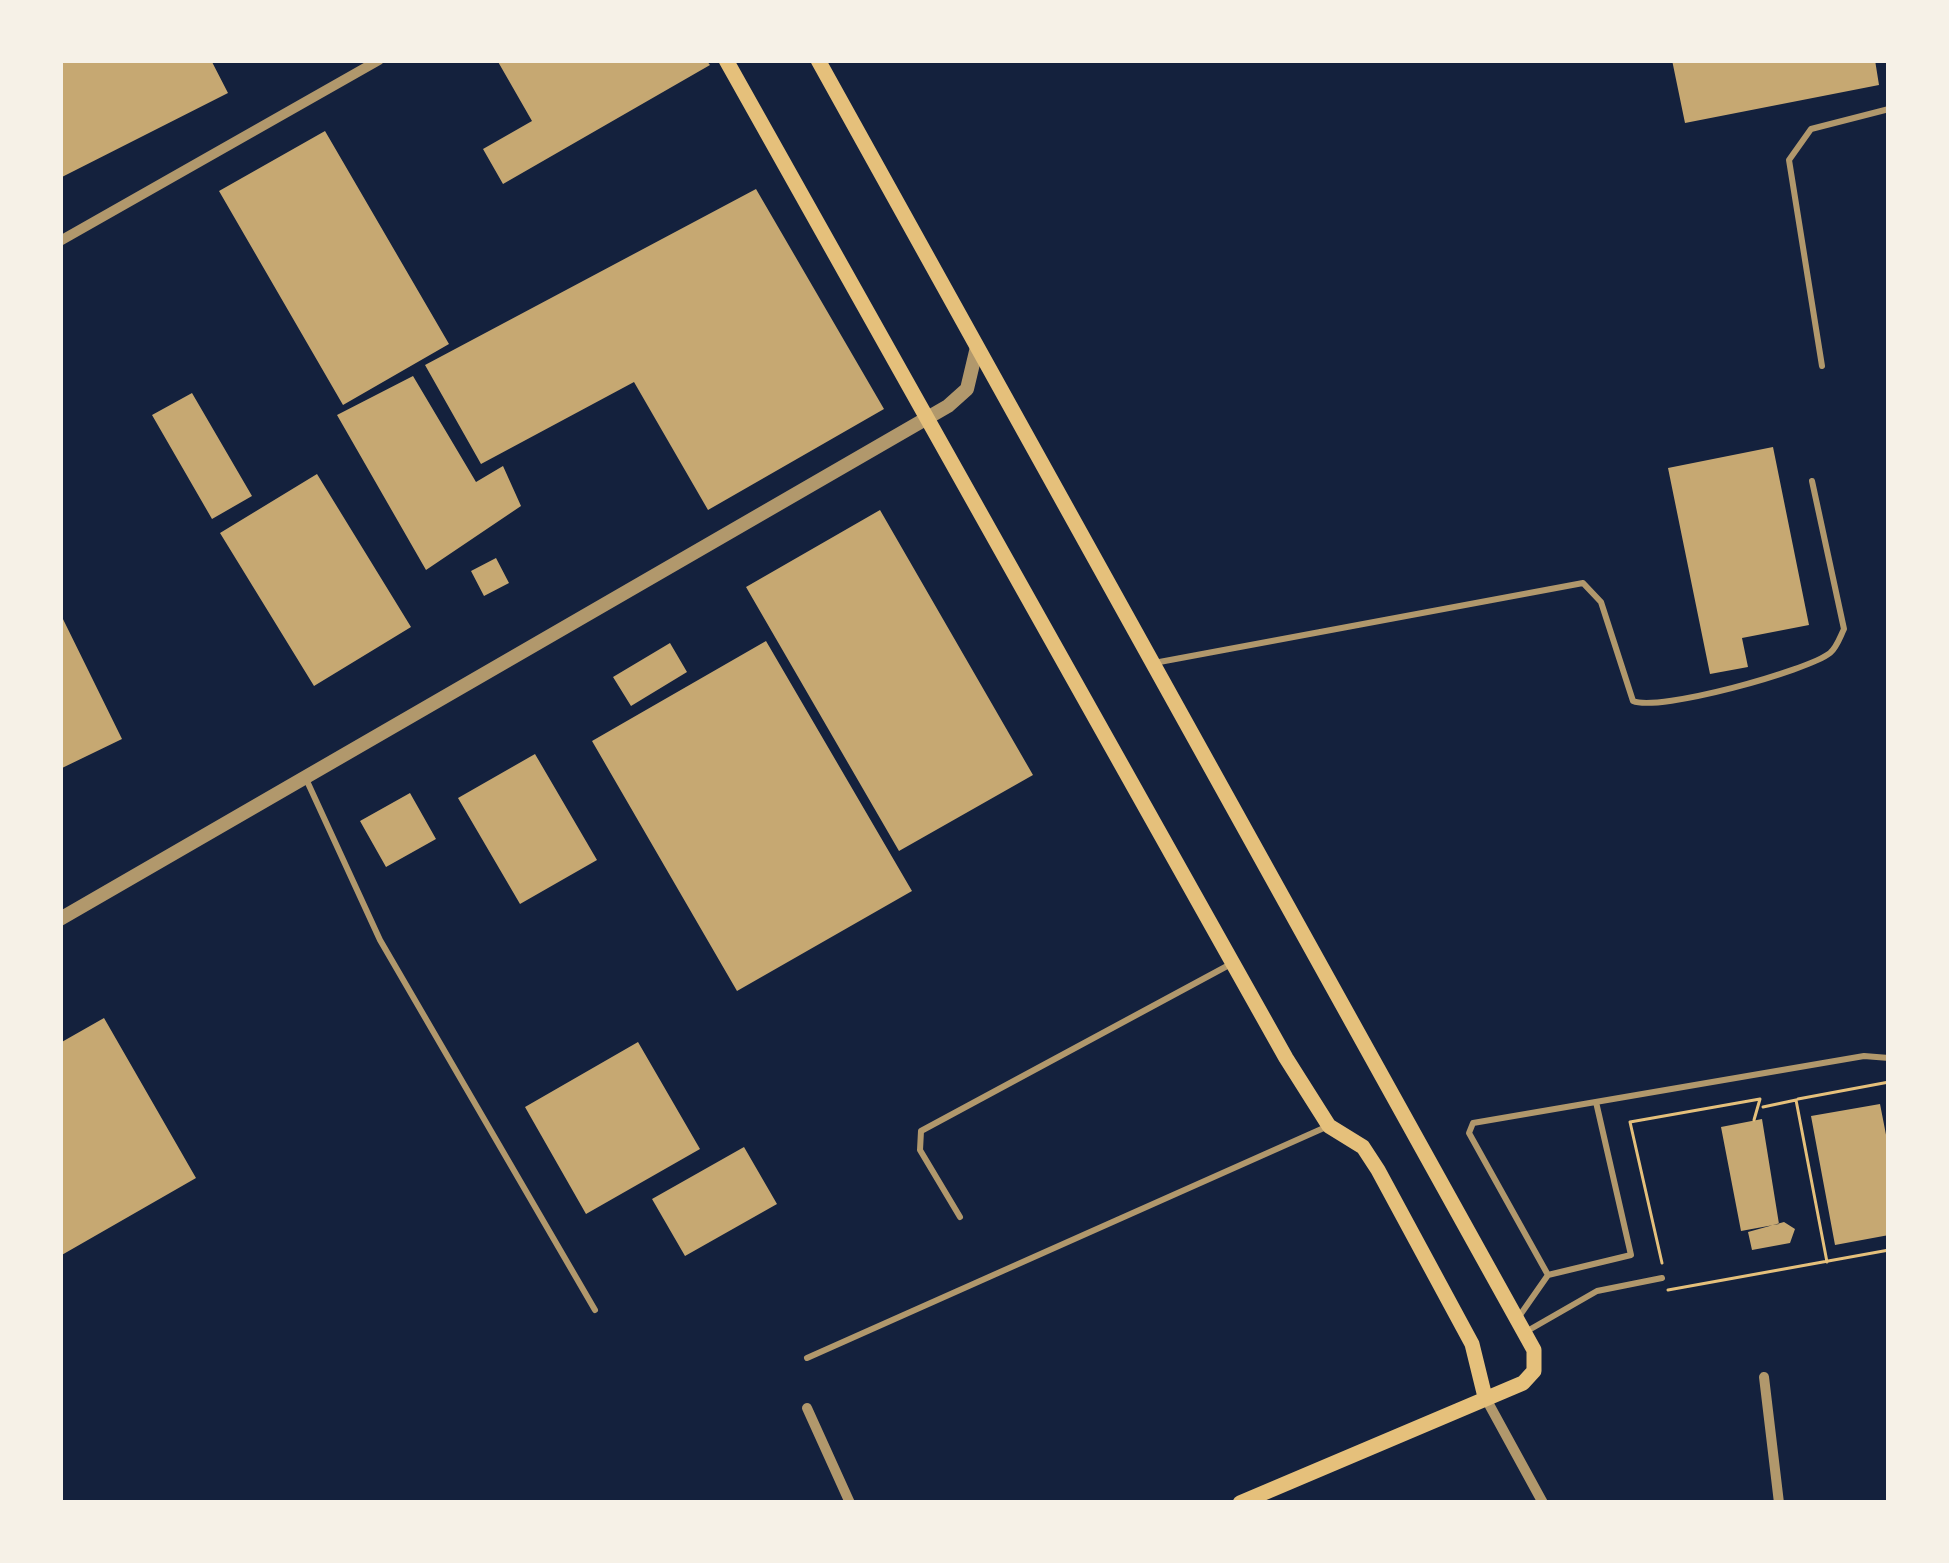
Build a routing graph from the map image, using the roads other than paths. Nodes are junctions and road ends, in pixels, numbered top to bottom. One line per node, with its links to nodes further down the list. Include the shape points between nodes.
1 (380, 60): 5 (street)
2 (727, 60): 8 (main road)
3 (818, 60): 6 (main road)
4 (1889, 110): 7 (lane, via 1811,129 1789,160)
5 (60, 241)
6 (977, 347): 8 (street, via 967,389); 10 (main road)
7 (1822, 366)
8 (925, 420): 11 (street); 13 (main road)
9 (1812, 482): 10 (lane, via 1844,629 1828,655 1701,697 1633,701 1601,602 1582,583)
10 (1151, 664): 21 (main road)
11 (306, 780): 12 (street); 20 (lane, via 380,940)
12 (60, 919)
13 (1232, 963): 16 (main road); 17 (lane, via 921,1131 920,1150)
14 (1889, 1058): 15 (lane, via 1864,1055)
15 (1596, 1102): 18 (lane, via 1631,1255); 18 (lane, via 1470,1127)
16 (1329, 1126): 22 (lane); 24 (main road, via 1363,1147 1378,1170 1472,1344)
17 (960, 1217)
18 (1549, 1275): 21 (lane)
19 (1664, 1278): 21 (lane, via 1597,1291)
20 (595, 1310)
21 (1522, 1325): 24 (main road, via 1534,1371)
22 (807, 1358)
23 (1764, 1377): 29 (street)
24 (1485, 1396): 27 (main road); 28 (street)
25 (807, 1408): 26 (street)
26 (850, 1503)
27 (1240, 1503)
28 (1543, 1503)
29 (1780, 1503)

